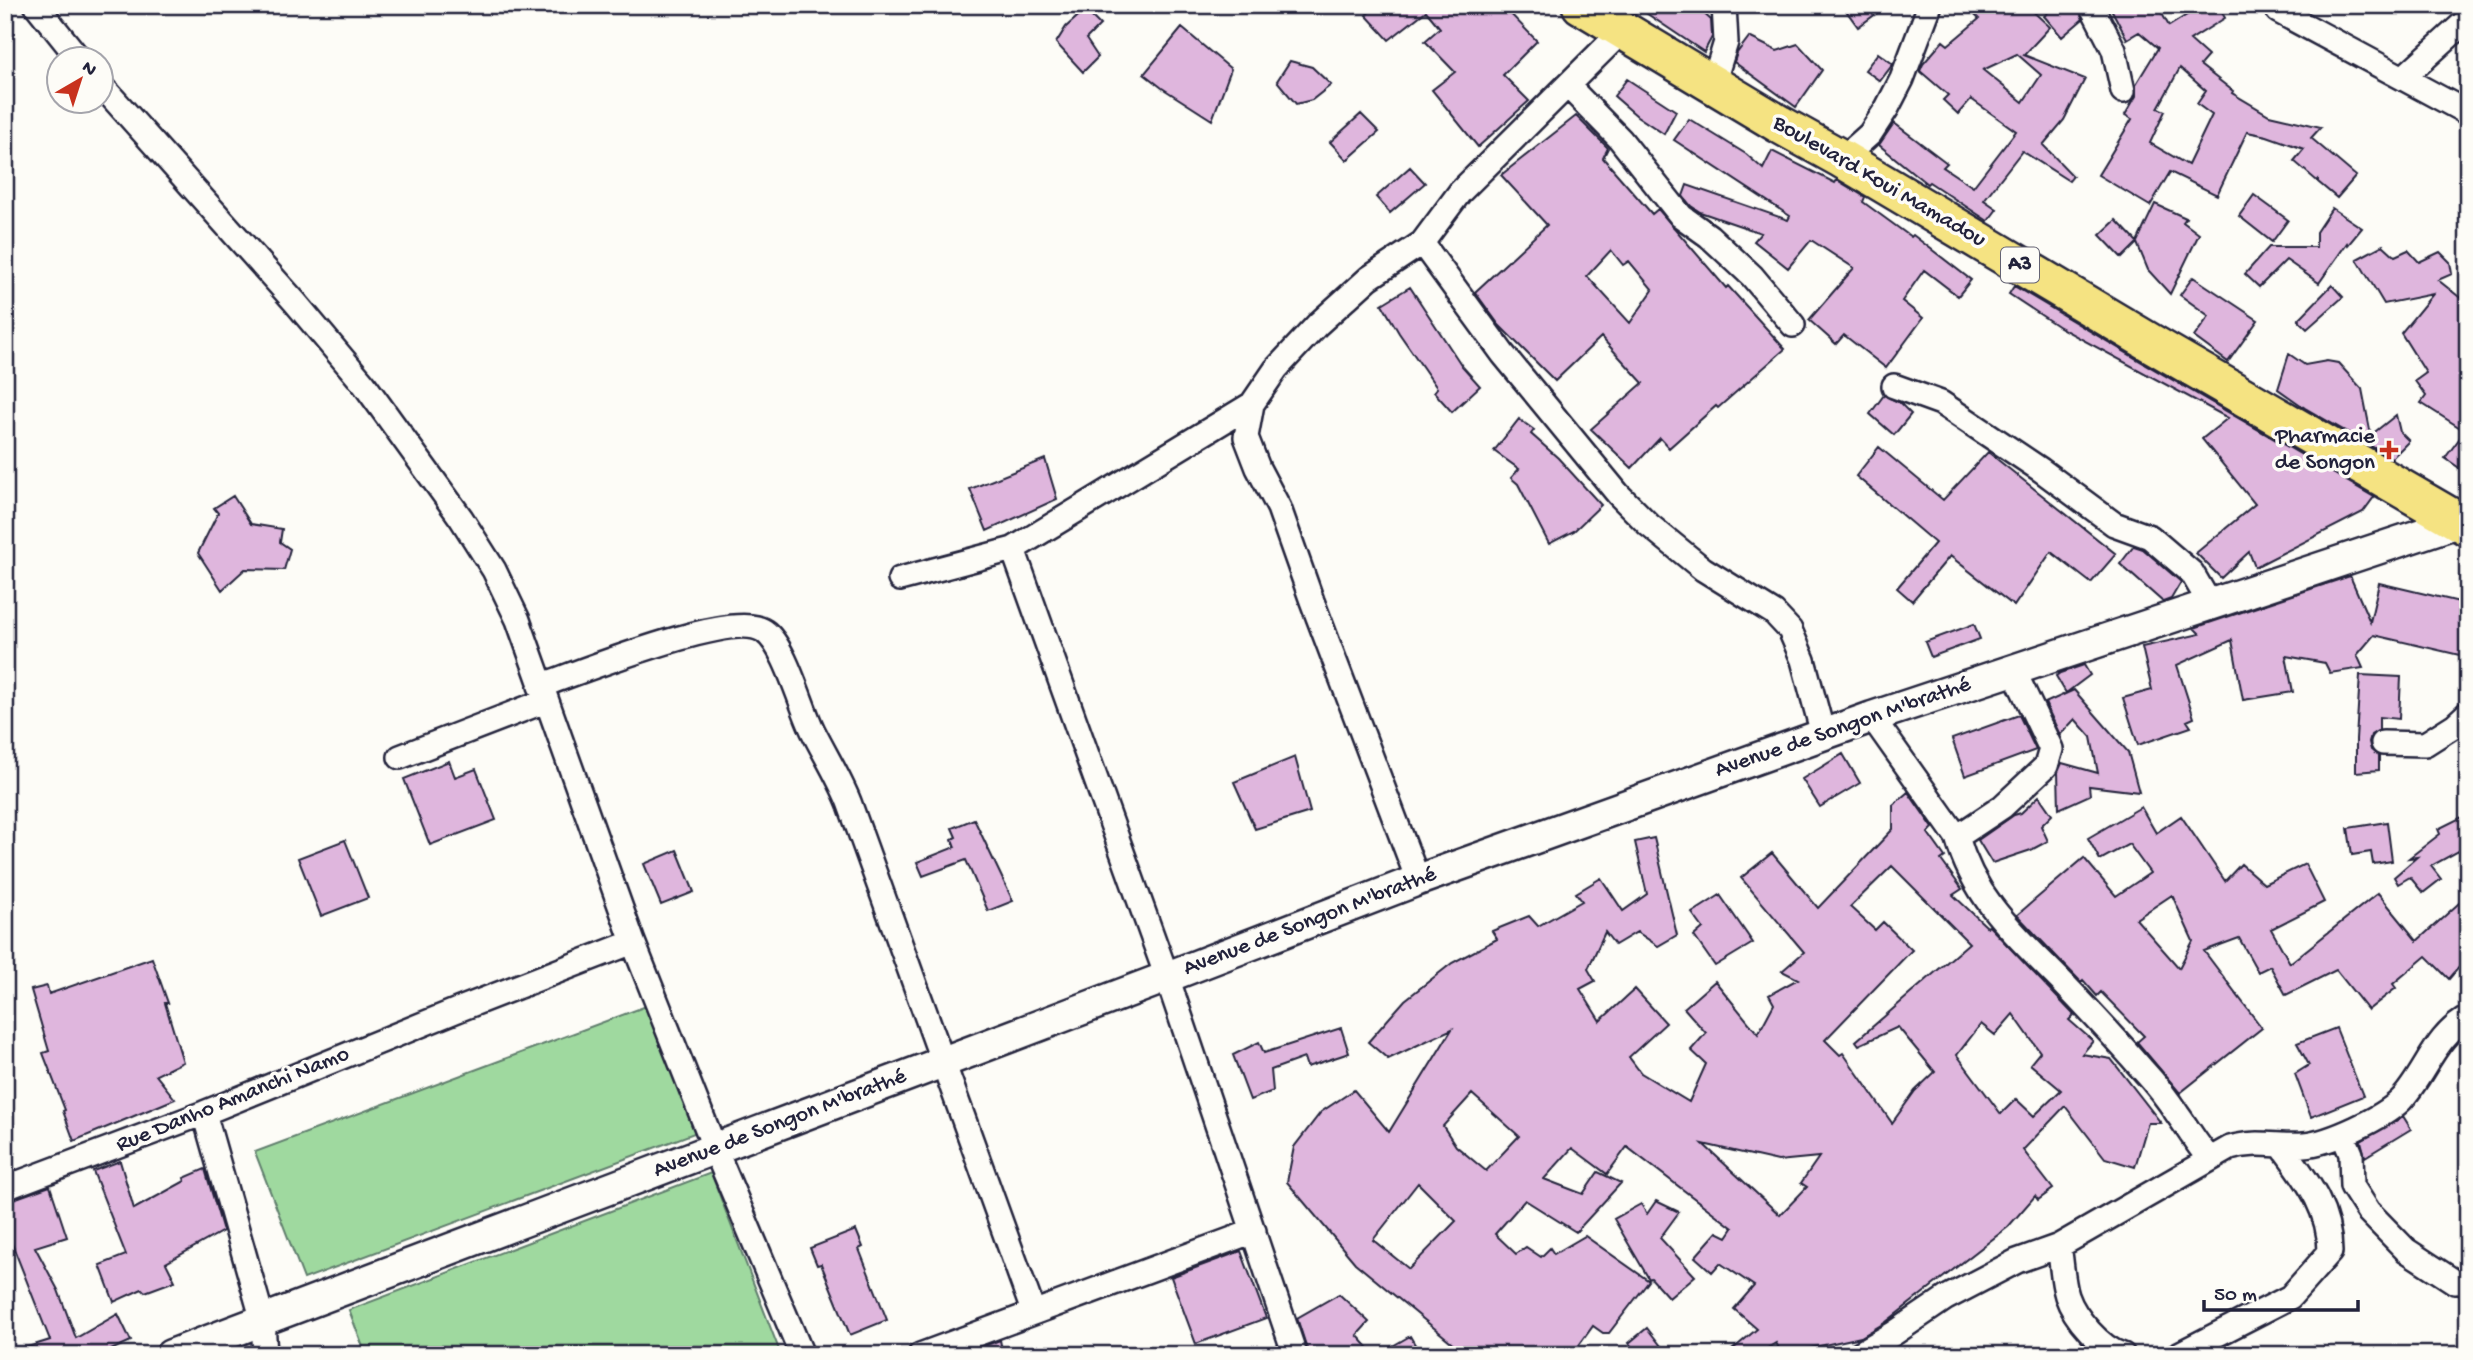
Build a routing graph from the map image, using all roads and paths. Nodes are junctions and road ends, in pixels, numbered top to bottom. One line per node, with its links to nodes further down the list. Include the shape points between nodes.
1 (36, 5): 9 (street)
2 (1581, 5): 8 (main road, Boulevard Koui Mamadou / A3)
3 (1724, 5): 11 (street, via 1726,41)
4 (1930, 5): 16 (street, via 1887,108 1870,134)
5 (2274, 5): 10 (street)
6 (2098, 8): 13 (street)
7 (2468, 19): 10 (street)
8 (1623, 30): 11 (main road, Boulevard Koui Mamadou / A3); 12 (street)
9 (69, 46)
10 (2403, 78): 15 (street)
11 (1713, 84): 16 (main road, Boulevard Koui Mamadou / A3)
12 (1568, 86): 17 (street, via 1460,192); 18 (street, via 1620,139 1681,216 1752,276)
13 (2123, 91)
14 (116, 102): 26 (street, via 295,302 372,395 461,518 518,620)
15 (2468, 113)
16 (1842, 159): 21 (main road, Boulevard Koui Mamadou / A3)
17 (1422, 243): 20 (street, via 1369,278 1318,324 1276,369); 29 (street, via 1503,354 1618,494 1703,569 1774,613 1790,630)
18 (1793, 325)
19 (1894, 386): 24 (street, via 1941,403 2114,524 2150,537 2192,573)
20 (1252, 404): 22 (street); 33 (street, via 1246,437 1279,508)
21 (2464, 524): 24 (street, Avenue de Songon M'brathé)
22 (1013, 549): 23 (street); 35 (street)
23 (900, 579)
24 (2210, 604): 25 (street, Avenue de Songon M'brathé)
25 (2013, 669): 28 (street, Avenue de Songon M'brathé); 32 (street, via 2051,749 2046,766 2002,807)
26 (543, 694): 31 (street); 34 (street); 37 (street, via 674,640 730,626 752,625 765,631 777,646 813,731 839,778)
27 (2468, 713): 30 (street, via 2425,744)
28 (1872, 717): 29 (street, Avenue de Songon M'brathé); 32 (street)
29 (1823, 734): 33 (street, Avenue de Songon M'brathé)
30 (2384, 743)
31 (400, 757)
32 (1957, 837): 42 (street, via 1975,883 1992,910 2143,1070)
33 (1418, 880): 35 (street, Avenue de Songon M'brathé)
34 (633, 942): 38 (street, Rue Danho Amanchi Namo); 41 (street)
35 (1167, 978): 37 (street, Avenue de Songon M'brathé); 46 (street)
36 (2468, 1018): 39 (street, via 2457,1023 2432,1053 2399,1102)
37 (945, 1061): 41 (street, Avenue de Songon M'brathé); 49 (street)
38 (204, 1113): 44 (street, Rue Danho Amanchi Namo); 50 (street)
39 (2343, 1135): 40 (street, via 2306,1145); 43 (street, via 2351,1154)
40 (2281, 1145): 42 (street, via 2246,1143); 45 (street)
41 (715, 1149): 50 (street, Avenue de Songon M'brathé); 53 (street)
42 (2210, 1158): 47 (street)
43 (2352, 1186): 45 (street, via 2335,1192); 48 (street, via 2368,1211 2406,1250)
44 (5, 1188)
45 (2314, 1190): 58 (street, via 2330,1232 2330,1252 2290,1297)
46 (1254, 1231): 49 (street); 55 (street)
47 (2059, 1246): 56 (street, via 2017,1261 1946,1298); 57 (street, via 2067,1296 2083,1325 2113,1352)
48 (2455, 1282)
49 (1033, 1311): 54 (street)
50 (263, 1321): 51 (street, Avenue de Songon M'brathé); 52 (street)
51 (171, 1355)
52 (265, 1355)
53 (802, 1355)
54 (920, 1355)
55 (1295, 1355)
56 (1857, 1355)
57 (2123, 1355)
58 (2177, 1355)

